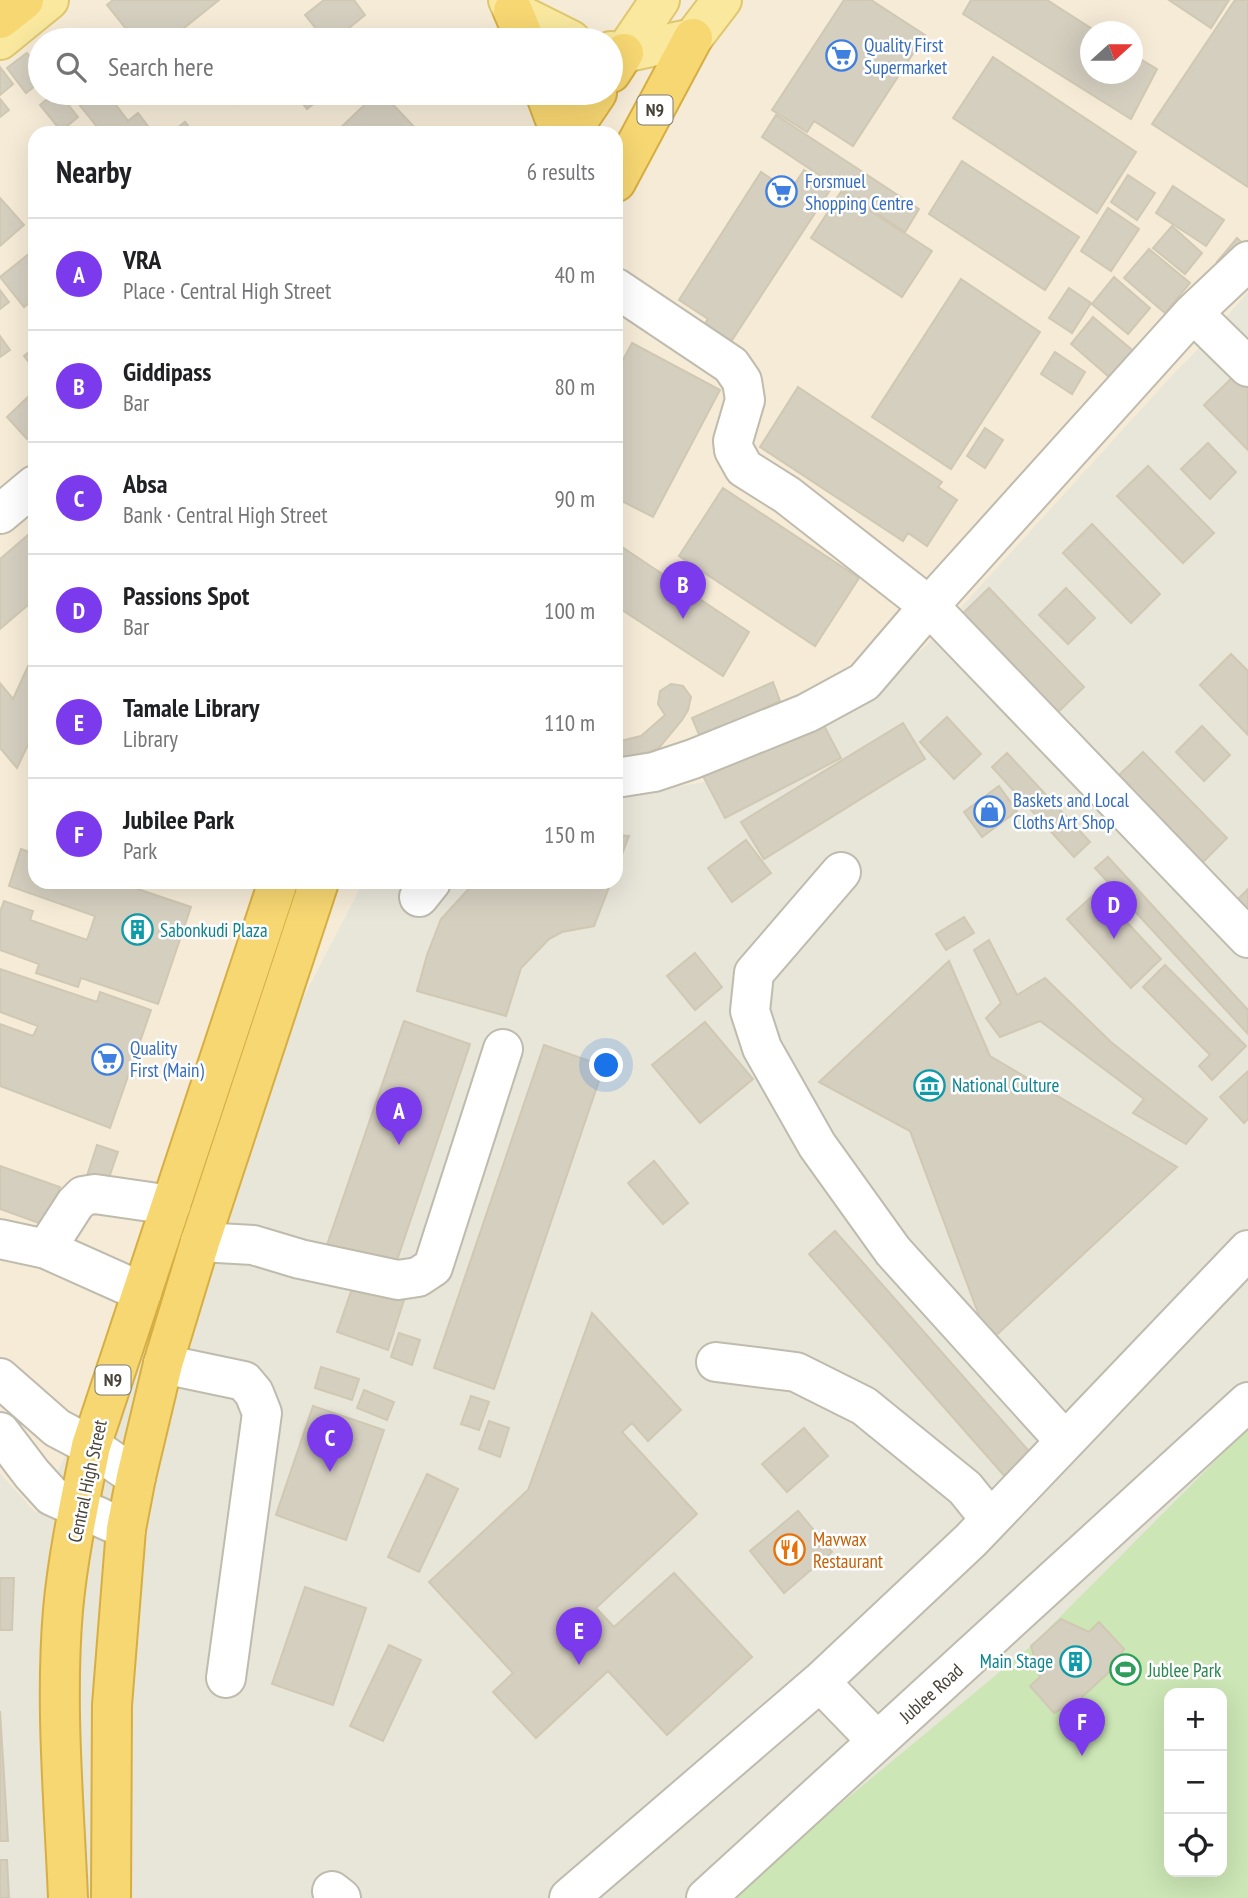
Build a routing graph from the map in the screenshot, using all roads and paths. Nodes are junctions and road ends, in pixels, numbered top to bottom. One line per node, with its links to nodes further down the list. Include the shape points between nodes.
1 (24, 0): 6 (highway)
2 (48, 0): 9 (main road)
3 (660, 0): 10 (main road)
4 (722, 0): 8 (main road)
5 (515, 17): 7 (main road)
6 (0, 19)
7 (542, 28)
8 (693, 38): 11 (main road); 16 (highway, N9)
9 (0, 40)
10 (623, 49)
11 (623, 57)
12 (550, 105): 14 (highway)
13 (589, 105): 15 (highway)
14 (558, 126)
15 (575, 126)
16 (623, 169)
17 (1248, 261): 19 (street)
18 (623, 293): 23 (street, via 731,365 742,381 745,400 733,441 744,468 787,495)
19 (1193, 313): 20 (street); 23 (street)
20 (1248, 367)
21 (28, 491): 22 (street)
22 (0, 514)
23 (929, 606): 24 (street, via 864,682 840,697 694,759); 28 (street)
24 (623, 777)
25 (841, 872): 41 (street, via 754,972 750,1010 762,1048 817,1145 893,1251)
26 (276, 889): 30 (highway, Central High Street / N9)
27 (317, 889): 32 (highway, N9)
28 (1248, 938)
29 (503, 1049): 32 (street, via 433,1267 418,1277 398,1280 253,1245)
30 (171, 1205): 33 (street, via 83,1196); 35 (highway, Central High Street / N9)
31 (0, 1239): 33 (street)
32 (200, 1242): 37 (highway, N9)
33 (46, 1249): 35 (street)
34 (1248, 1250): 41 (street)
35 (142, 1292): 42 (highway, Central High Street / N9)
36 (716, 1362): 45 (street, via 796,1372 864,1406 965,1488)
37 (163, 1364): 43 (highway, N9); 47 (street, via 244,1381 261,1413)
38 (0, 1378): 42 (street, via 57,1428)
39 (1248, 1402): 49 (street, Jublee Road)
40 (0, 1432): 44 (street, via 52,1496)
41 (1065, 1441): 45 (street)
42 (91, 1446): 43 (street); 44 (highway, Central High Street / N9)
43 (136, 1477): 46 (highway, N9)
44 (78, 1508): 46 (street); 50 (highway, Central High Street / N9, via 63,1609 60,1695)
45 (990, 1519): 48 (street)
46 (125, 1530): 51 (highway, N9, via 112,1705)
47 (226, 1678)
48 (820, 1682): 49 (street); 52 (street)
49 (877, 1741): 53 (street, Jublee Road)
50 (68, 1898)
51 (111, 1898)
52 (569, 1898)
53 (706, 1898)

